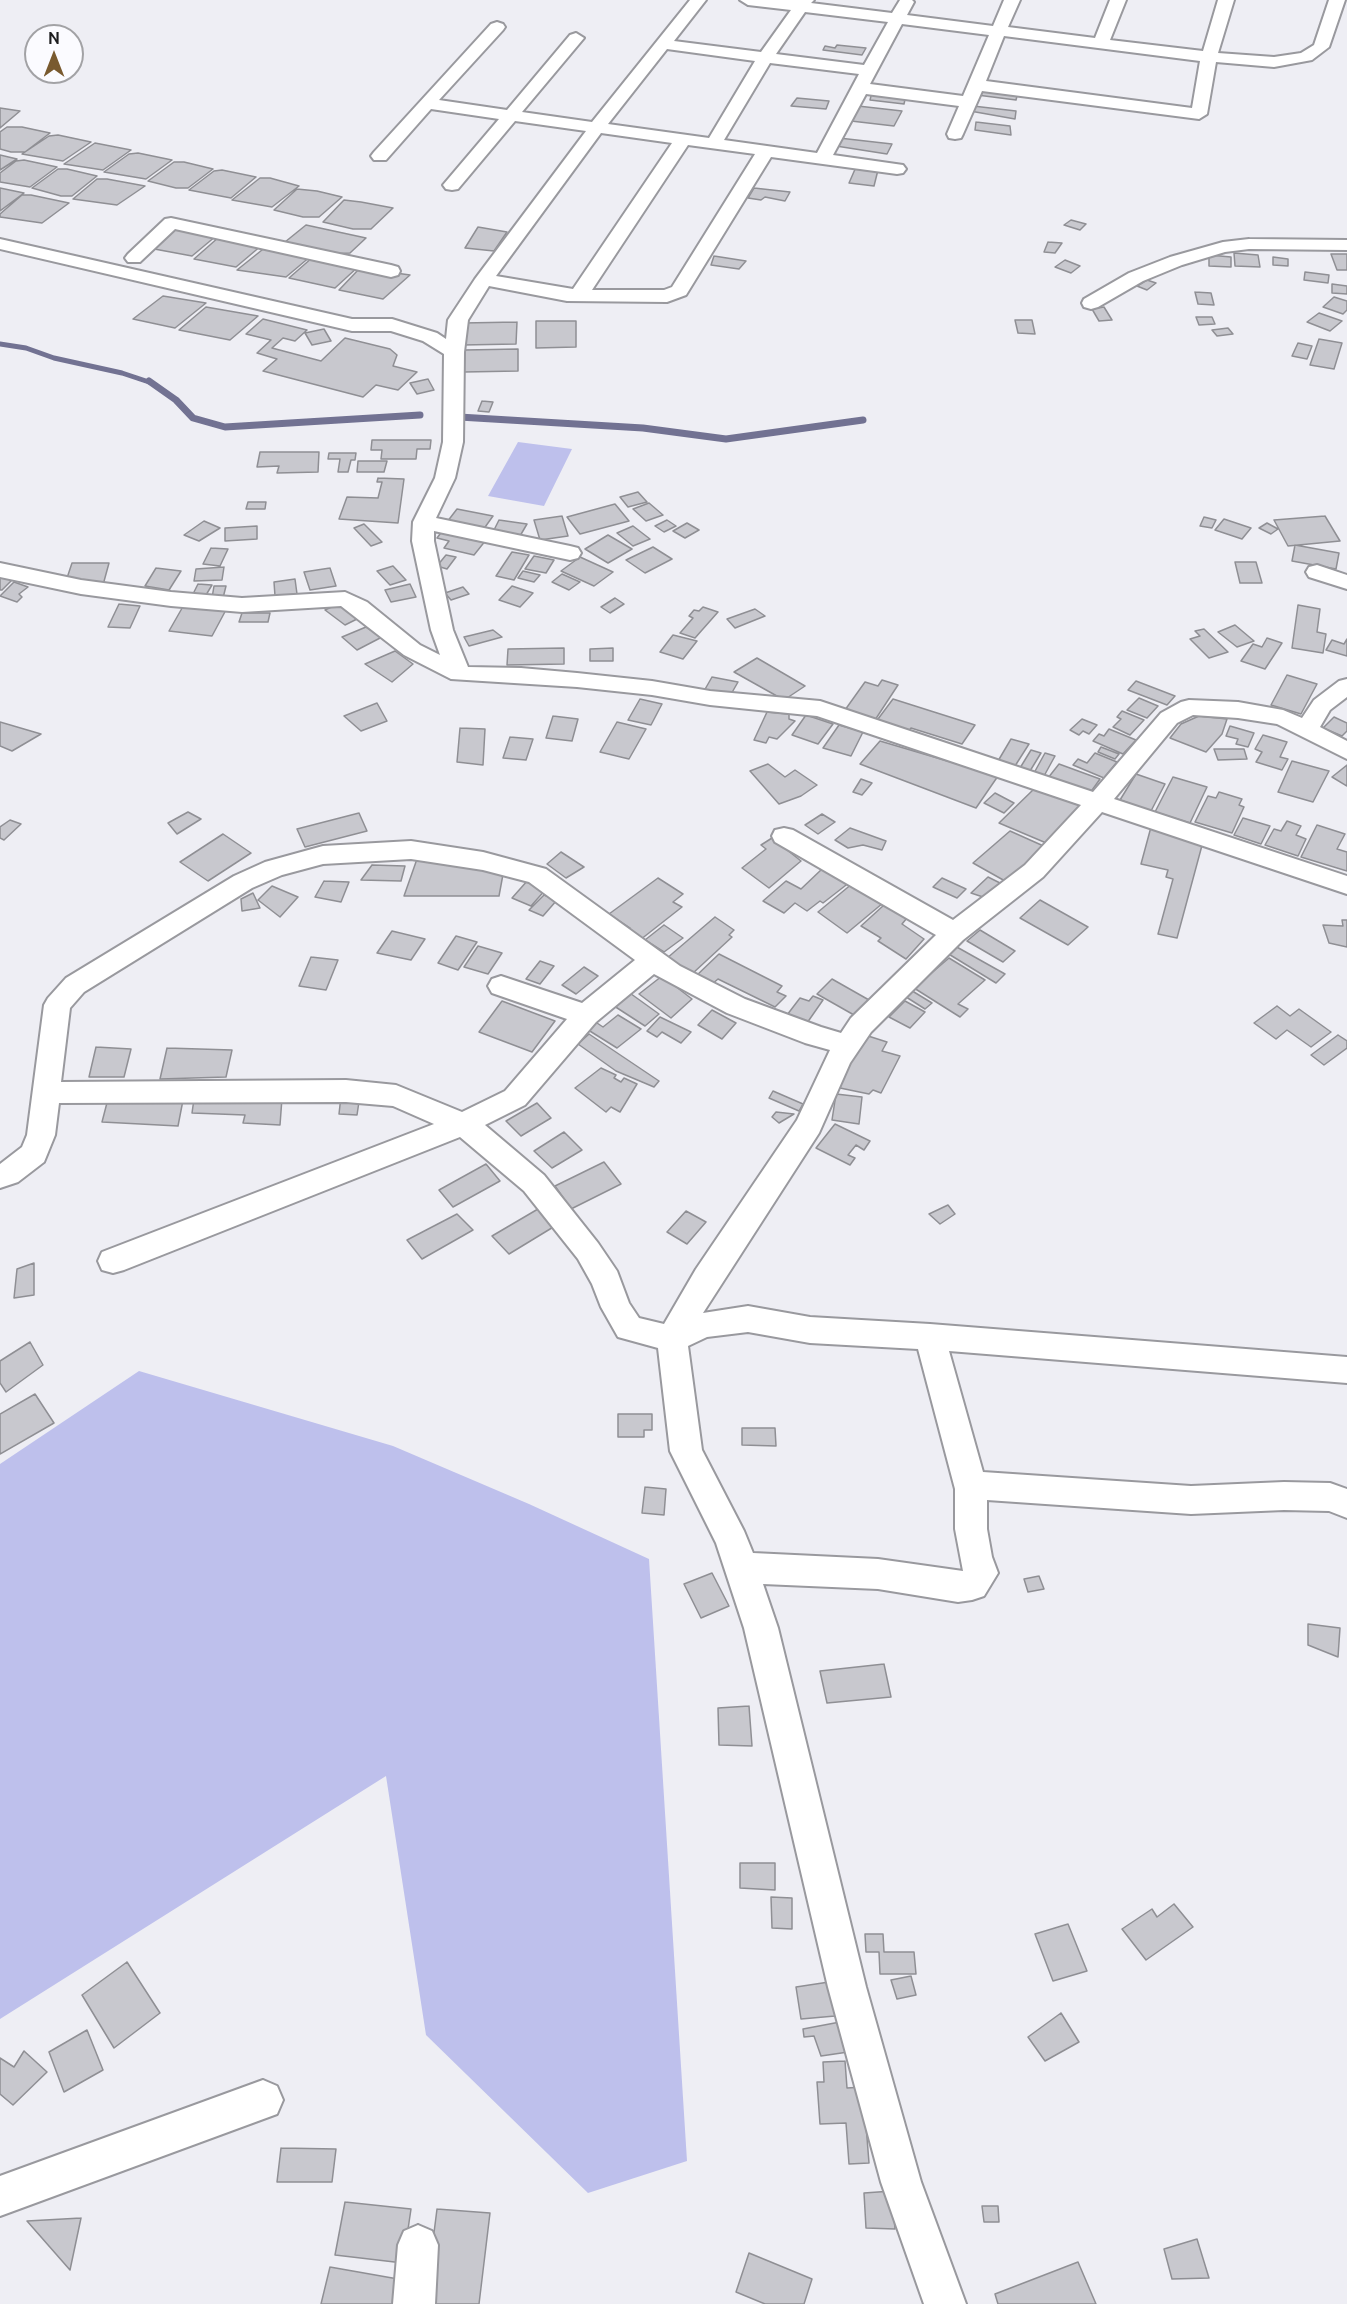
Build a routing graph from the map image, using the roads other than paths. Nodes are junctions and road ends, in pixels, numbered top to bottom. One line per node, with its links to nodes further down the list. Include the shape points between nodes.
1 (698, 0): 13 (street)
2 (748, 0): 8 (street)
3 (907, 0): 9 (street)
4 (1012, 0): 11 (street)
5 (1118, 0): 14 (street)
6 (1226, 0): 16 (street)
7 (1337, 0): 16 (street, via 1321,47 1306,57 1274,62)
8 (804, 3): 9 (street); 15 (street)
9 (897, 18): 11 (street); 17 (street)
10 (497, 27): 21 (street)
11 (999, 30): 14 (street); 18 (street)
12 (576, 38): 22 (street)
13 (664, 44): 15 (street); 23 (street)
14 (1101, 44): 16 (street)
15 (766, 56): 17 (street); 26 (street)
16 (1209, 57): 18 (street, via 1199,114)
17 (870, 71): 19 (street)
18 (976, 85): 20 (street)
19 (861, 88): 20 (street); 29 (street)
20 (969, 102): 24 (street)
21 (429, 104): 22 (street); 28 (street)
22 (512, 115): 23 (street); 31 (street)
23 (597, 127): 25 (street); 38 (street)
24 (955, 134)
25 (683, 139): 26 (street); 39 (street)
26 (714, 143): 27 (street)
27 (766, 150): 29 (street); 39 (street, via 679,291 667,296)
28 (380, 156)
29 (823, 158): 30 (street)
30 (897, 168)
31 (452, 185)
32 (0, 228): 35 (street)
33 (0, 244): 35 (street)
34 (1347, 245): 40 (street, via 1223,247 1136,277)
35 (86, 255): 36 (street); 41 (street, via 352,325)
36 (134, 258): 37 (street, via 171,223); 41 (street, via 375,312)
37 (391, 271)
38 (484, 279): 39 (street); 42 (street, via 458,320)
39 (579, 295)
40 (1091, 303)
41 (392, 325): 42 (street, via 430,337)
42 (454, 351): 43 (street, via 453,442 444,478)
43 (424, 522): 44 (street); 48 (street, via 423,542 442,630)
44 (570, 553)
45 (0, 570): 48 (street, via 81,587 242,605 345,599 412,650)
46 (1317, 572): 47 (street)
47 (1347, 582)
48 (459, 674): 52 (street, via 587,681 820,709)
49 (1347, 686): 50 (street, via 1322,705)
50 (1306, 730): 51 (street); 52 (street, via 1283,718 1189,707 1169,718)
51 (1347, 751)
52 (1098, 802): 54 (street); 55 (street, via 1034,871)
53 (784, 836): 55 (street)
54 (1347, 885)
55 (954, 933): 59 (street)
56 (653, 960): 58 (street); 59 (street, via 736,1006); 60 (street, via 537,875 483,861 411,850 324,855 274,868 243,882 75,985 57,1005)
57 (501, 987): 58 (street)
58 (586, 1015): 61 (street, via 515,1098)
59 (846, 1044): 65 (street, via 809,1125 707,1278)
60 (47, 1093): 61 (street, via 346,1091 396,1096); 62 (street, via 34,1154)
61 (462, 1124): 63 (street); 65 (street, via 534,1183 588,1251 629,1328)
62 (0, 1177)
63 (113, 1261)
64 (930, 1337): 65 (street, via 810,1330 748,1319 704,1325); 66 (street); 67 (street)
65 (672, 1340): 69 (street, via 686,1451 732,1541)
66 (1347, 1371)
67 (971, 1489): 68 (street, via 1013,1486 1111,1497 1191,1500 1330,1497); 69 (street, via 971,1529 981,1573 972,1585 958,1587 878,1574)
68 (1347, 1504)
69 (741, 1568): 74 (street, via 761,1628 848,1987 895,2159)
70 (262, 2100): 71 (street)
71 (0, 2196)
72 (418, 2245): 73 (street)
73 (414, 2304)
74 (945, 2304)

